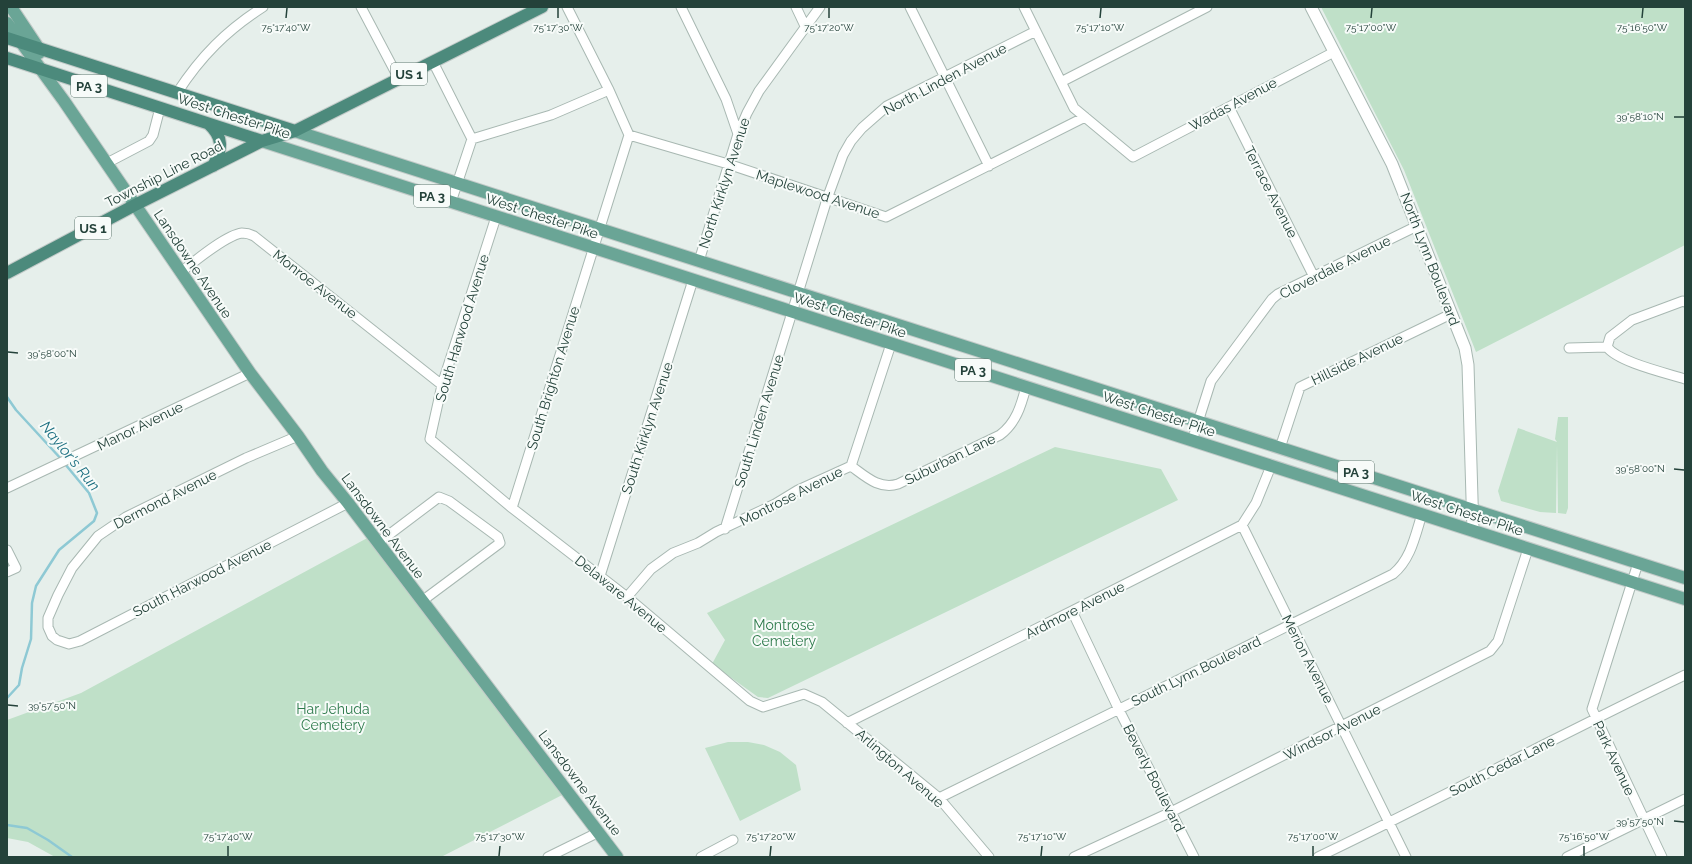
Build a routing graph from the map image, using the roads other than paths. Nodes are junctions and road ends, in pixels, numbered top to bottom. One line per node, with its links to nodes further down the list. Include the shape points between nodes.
1 (263, 7): 27 (street, via 243,20 202,57)
2 (361, 7): 24 (street)
3 (542, 7): 21 (highway, US 1)
4 (567, 7): 26 (street)
5 (681, 7): 33 (street, via 726,99)
6 (796, 7): 14 (street)
7 (820, 7): 14 (street, North Kirklyn Avenue)
8 (910, 7): 23 (street)
9 (1024, 7): 15 (street)
10 (1207, 7): 25 (street)
11 (1311, 7): 19 (street, North Lynn Boulevard)
12 (14, 9): 18 (main road)
13 (7, 23): 17 (main road, Lansdowne Avenue)
14 (805, 26): 33 (street, North Kirklyn Avenue, via 759,90)
15 (1036, 31): 23 (street, North Linden Avenue); 25 (street)
16 (7, 38): 17 (highway, West Chester Pike / PA 3)
17 (21, 43): 18 (highway, West Chester Pike / PA 3); 22 (main road, Lansdowne Avenue)
18 (39, 49): 22 (main road); 27 (highway, West Chester Pike / PA 3)
19 (1334, 52): 28 (street, Wadas Avenue); 46 (street, North Lynn Boulevard, via 1392,164)
20 (7, 58): 22 (highway, West Chester Pike / PA 3)
21 (433, 62): 24 (highway, US 1); 35 (street)
22 (43, 70): 29 (highway, West Chester Pike / PA 3); 37 (main road, Lansdowne Avenue)
23 (945, 76): 40 (street); 42 (street, North Linden Avenue, via 887,106 862,128 843,155)
24 (399, 79): 32 (highway, US 1)
25 (1061, 82): 30 (street, via 1074,108)
26 (610, 90): 34 (street); 35 (street, via 551,115)
27 (177, 93): 32 (highway, West Chester Pike / PA 3)
28 (1229, 106): 30 (street, Wadas Avenue, via 1133,157); 52 (street, Terrace Avenue)
29 (160, 108): 31 (highway, West Chester Pike / PA 3); 37 (street, via 149,141)
30 (1086, 117): 40 (street, Maplewood Avenue)
31 (209, 124): 36 (highway, West Chester Pike / PA 3); 39 (highway, via 218,134 220,145)
32 (295, 131): 36 (highway, Township Line Road / US 1); 41 (main road, West Chester Pike / PA 3)
33 (738, 134): 38 (street, North Kirklyn Avenue)
34 (629, 135): 38 (street, Maplewood Avenue); 47 (street, South Brighton Avenue)
35 (472, 139): 41 (street)
36 (262, 141): 39 (highway, Township Line Road / US 1); 43 (main road, West Chester Pike / PA 3)
37 (107, 163): 44 (main road, Lansdowne Avenue)
38 (728, 164): 42 (street, Maplewood Avenue); 49 (street, North Kirklyn Avenue)
39 (213, 166): 44 (highway, Township Line Road / US 1)
40 (989, 166): 42 (street, Maplewood Avenue, via 886,217)
41 (457, 183): 43 (street); 47 (main road, West Chester Pike / PA 3)
42 (828, 196): 54 (street, North Linden Avenue)
43 (450, 202): 45 (main road, West Chester Pike / PA 3)
44 (135, 205): 50 (main road, Lansdowne Avenue); 51 (highway, Township Line Road / US 1)
45 (496, 217): 48 (main road, West Chester Pike / PA 3); 63 (street, South Harwood Avenue)
46 (1417, 226): 52 (street, Cloverdale Avenue); 57 (street, North Lynn Boulevard)
47 (599, 229): 48 (street, South Brighton Avenue); 49 (main road, West Chester Pike / PA 3)
48 (593, 248): 53 (main road, West Chester Pike / PA 3); 74 (street, South Brighton Avenue)
49 (698, 260): 54 (main road, West Chester Pike / PA 3)
50 (181, 272): 61 (main road, Lansdowne Avenue); 63 (street, Monroe Avenue, via 232,237 241,233 254,236)
51 (7, 273)
52 (1314, 277): 65 (street, Cloverdale Avenue, via 1272,299 1214,376)
53 (693, 280): 56 (main road, West Chester Pike / PA 3); 85 (street, South Kirklyn Avenue)
54 (798, 292): 56 (street, North Linden Avenue); 65 (main road, West Chester Pike / PA 3)
55 (1685, 302): 59 (street, via 1632,320 1610,337)
56 (792, 312): 58 (main road, West Chester Pike / PA 3); 78 (street, South Linden Avenue)
57 (1451, 314): 69 (street, Hillside Avenue, via 1300,387); 75 (street, North Lynn Boulevard, via 1465,348 1468,366)
58 (891, 344): 64 (main road, West Chester Pike / PA 3); 70 (street, Montrose Avenue)
59 (1608, 347): 60 (street); 62 (street, via 1621,358)
60 (1569, 348)
61 (250, 373): 66 (main road, Lansdowne Avenue); 72 (street, Manor Avenue)
62 (1685, 379)
63 (442, 386): 67 (street, South Harwood Avenue)
64 (1026, 387): 68 (main road, West Chester Pike / PA 3); 70 (street, Suburban Lane, via 1016,418 1000,435 898,484 890,487 875,483)
65 (1198, 421): 68 (street, Cloverdale Avenue); 69 (main road, West Chester Pike / PA 3)
66 (298, 436): 73 (main road, Lansdowne Avenue); 93 (street, Dermond Avenue, via 246,458 126,517 98,536 72,568 51,611 48,627)
67 (430, 439): 74 (street, Delaware Avenue)
68 (1192, 440): 71 (main road, West Chester Pike / PA 3)
69 (1280, 448): 75 (main road, West Chester Pike / PA 3)
70 (851, 466): 78 (street, Montrose Avenue, via 798,490)
71 (1271, 466): 76 (main road, West Chester Pike / PA 3); 77 (street, via 1256,503)
72 (7, 488)
73 (348, 503): 80 (main road, Lansdowne Avenue); 93 (street, South Harwood Avenue, via 80,641 69,644)
74 (512, 508): 85 (street, Delaware Avenue)
75 (1472, 510): 79 (street, North Lynn Boulevard); 83 (main road, West Chester Pike / PA 3)
76 (1422, 514): 79 (main road, West Chester Pike / PA 3); 92 (street, South Lynn Boulevard, via 1408,555 1393,574)
77 (1242, 525): 91 (street, Ardmore Avenue); 92 (street, Merion Avenue)
78 (725, 529): 88 (street, Montrose Avenue, via 673,553 652,569)
79 (1473, 531): 81 (main road, West Chester Pike / PA 3)
80 (378, 543): 90 (main road, Lansdowne Avenue); 90 (street, via 440,497 498,536 500,543)
81 (1528, 548): 87 (main road, West Chester Pike / PA 3); 99 (street, Windsor Avenue, via 1498,641 1490,652)
82 (7, 550): 84 (street, via 16,568)
83 (1638, 563): 86 (main road, West Chester Pike / PA 3); 87 (street, Park Avenue)
84 (7, 572)
85 (600, 576): 88 (street, Delaware Avenue)
86 (1685, 578)
87 (1632, 582): 89 (main road, West Chester Pike / PA 3); 97 (street, Park Avenue, via 1592,710)
88 (627, 597): 95 (street, Delaware Avenue, via 750,701 763,707 804,694)
89 (1685, 599)
90 (422, 601): 105 (main road, Lansdowne Avenue)
91 (1072, 612): 96 (street, Beverly Boulevard); 98 (street, Ardmore Avenue)
92 (1291, 624): 96 (street, South Lynn Boulevard); 99 (street, Merion Avenue)
93 (54, 638)
94 (1685, 675): 97 (street, South Cedar Lane)
95 (822, 702): 98 (street, Arlington Avenue)
96 (1119, 710): 100 (street, South Lynn Boulevard); 102 (street, Beverly Boulevard)
97 (1595, 718): 103 (street, Park Avenue); 104 (street, South Cedar Lane)
98 (848, 723): 100 (street, Arlington Avenue)
99 (1343, 727): 102 (street, Windsor Avenue); 104 (street, Merion Avenue)
100 (939, 798): 110 (street, Arlington Avenue)
101 (1685, 799): 103 (street)
102 (1171, 812): 111 (street, Windsor Avenue); 112 (street, Beverly Boulevard)
103 (1644, 820): 115 (street); 116 (street, Park Avenue)
104 (1390, 823): 113 (street, South Cedar Lane); 114 (street, Merion Avenue)
105 (599, 832): 107 (street); 108 (main road, Lansdowne Avenue)
106 (733, 840): 109 (street)
107 (548, 857)
108 (617, 857)
109 (701, 857)
110 (989, 857)
111 (1074, 857)
112 (1194, 857)
113 (1318, 857)
114 (1406, 857)
115 (1567, 857)
116 (1662, 857)

